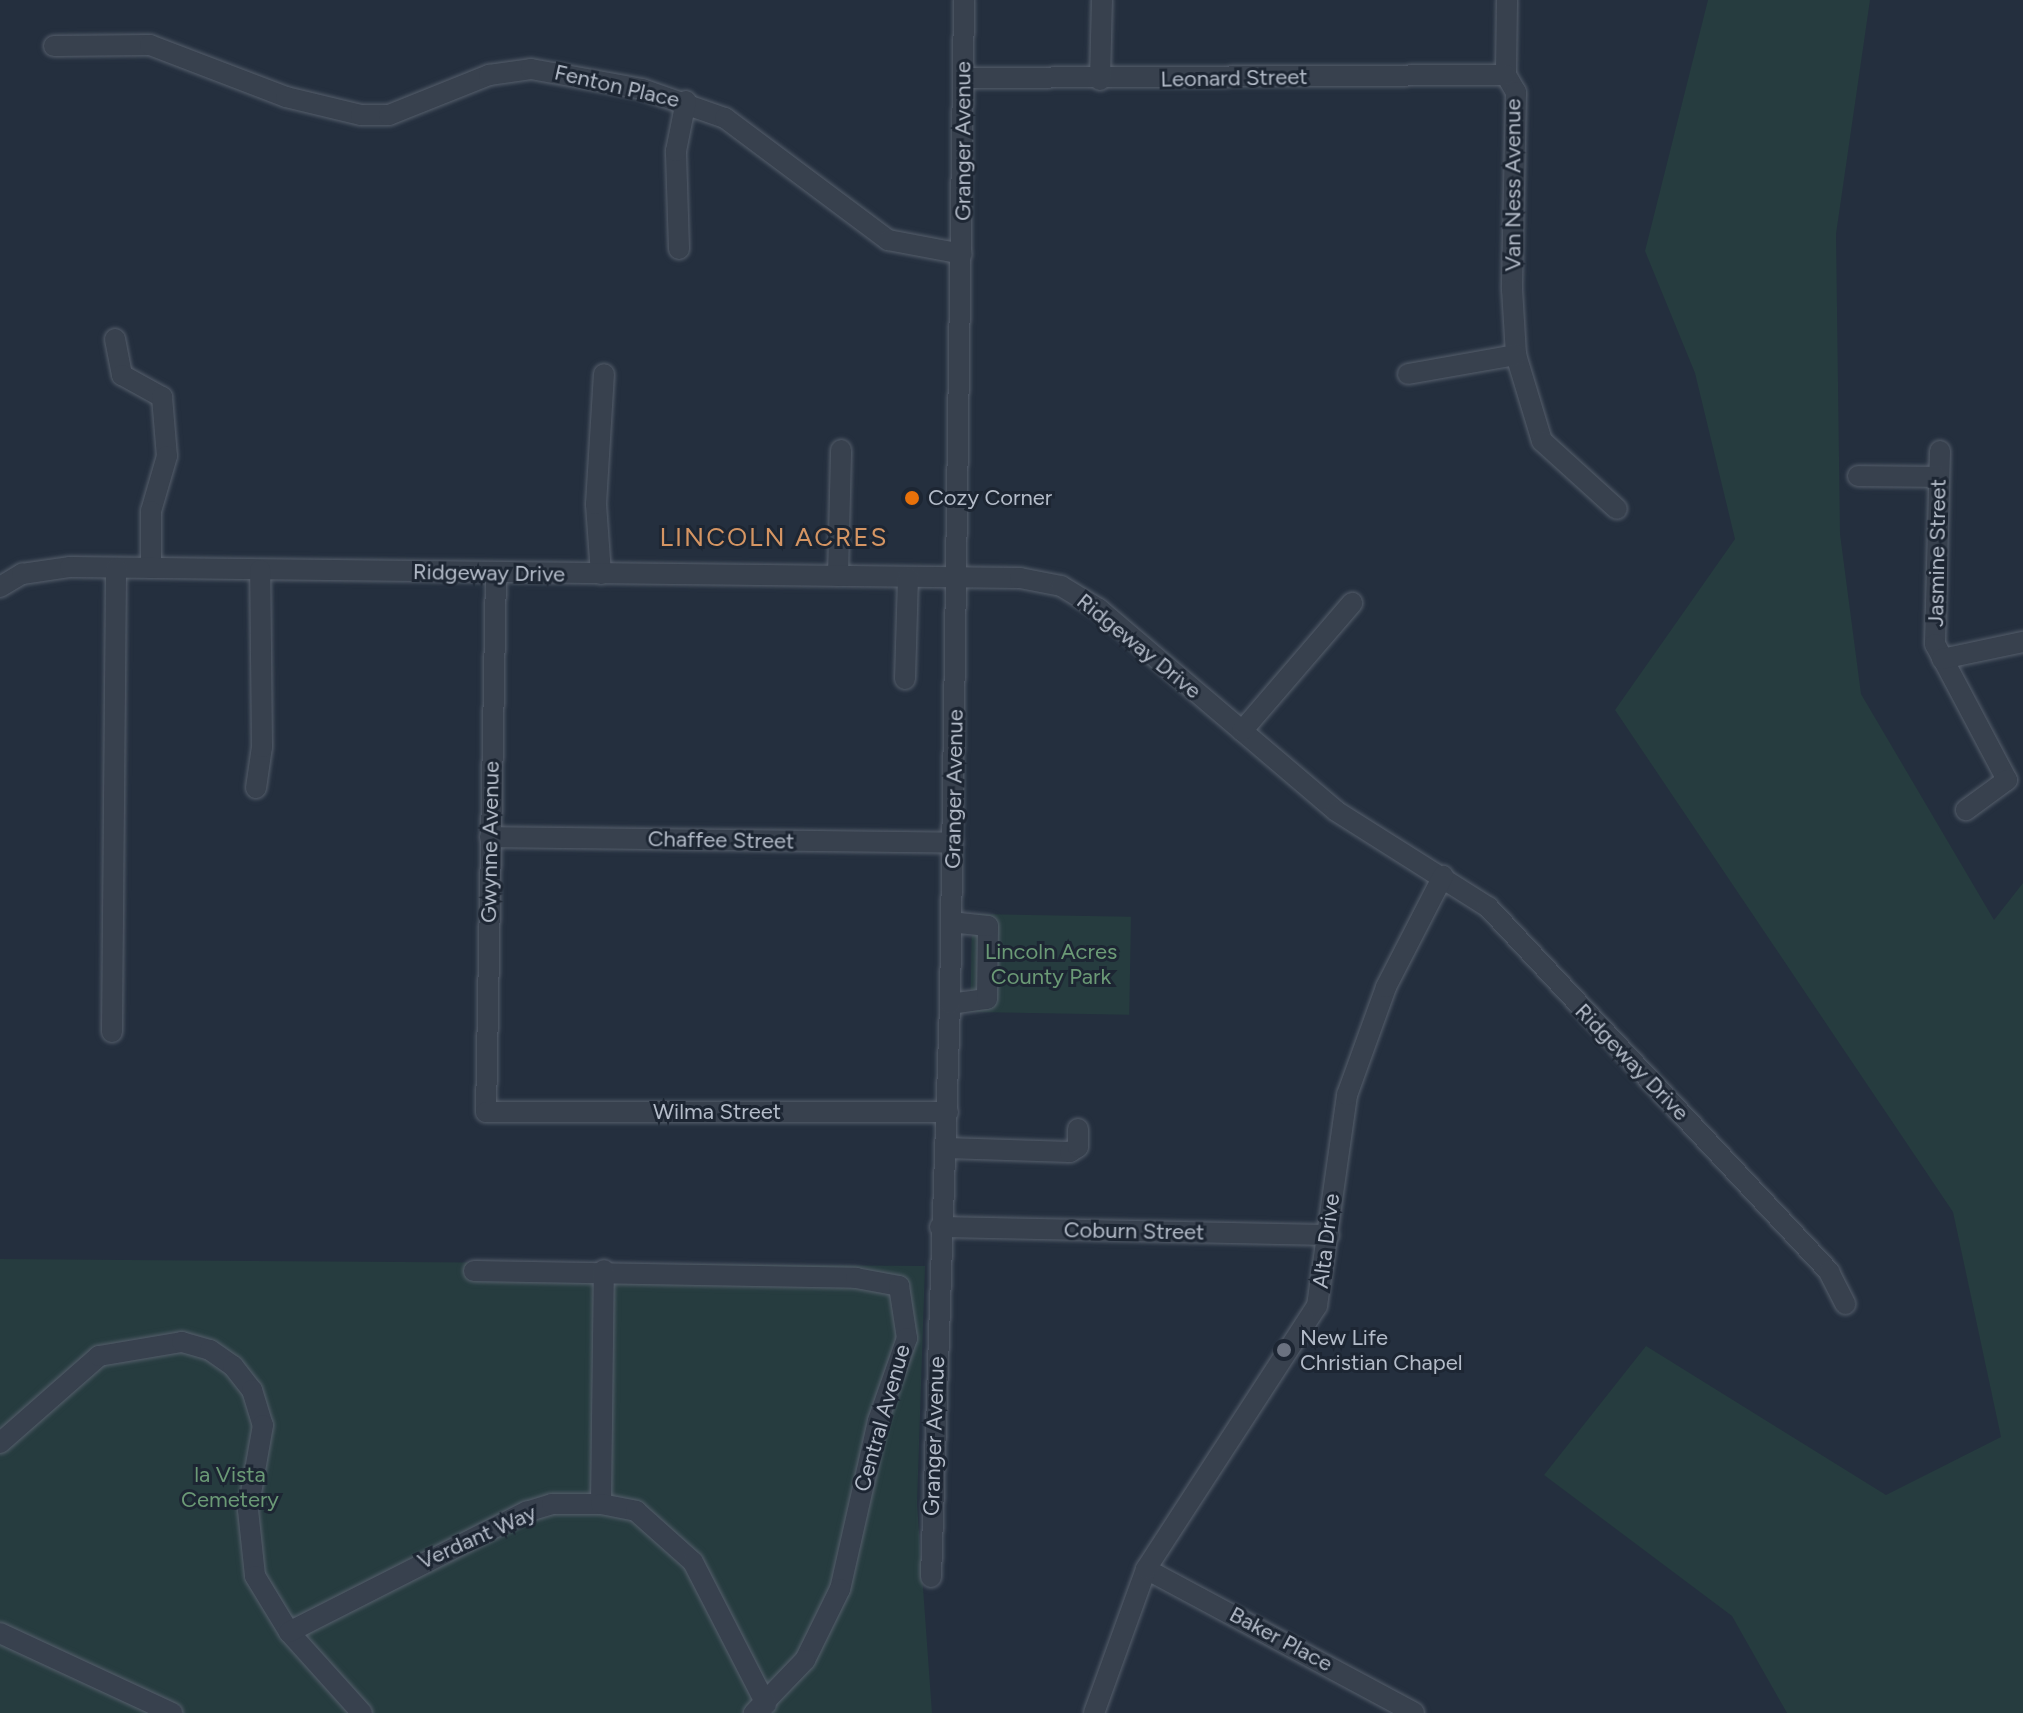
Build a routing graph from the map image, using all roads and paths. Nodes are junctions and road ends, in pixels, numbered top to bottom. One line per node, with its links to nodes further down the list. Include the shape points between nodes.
1 (964, 0): 6 (street, Granger Avenue)
2 (1102, 0): 7 (street)
3 (1507, 0): 5 (street, Van Ness Avenue)
4 (54, 46): 8 (street, Fenton Place, via 150,45 286,97 361,115 389,115 489,75 531,69)
5 (1506, 75): 7 (street, Leonard Street); 12 (street, Van Ness Avenue, via 1516,92 1512,289)
6 (963, 78): 7 (street, Leonard Street); 10 (street, Granger Avenue)
7 (1100, 80)
8 (686, 101): 9 (street, via 676,151); 10 (street, Fenton Place, via 746,131 888,240)
9 (679, 249)
10 (962, 254): 27 (street, Granger Avenue)
11 (115, 339): 21 (street, via 122,375 162,397 167,456 151,511)
12 (1519, 363): 14 (street); 19 (street, Van Ness Avenue, via 1530,415 1542,441)
13 (604, 374): 24 (street, via 596,504)
14 (1408, 374)
15 (841, 450): 25 (street)
16 (1940, 451): 18 (street, Jasmine Street)
17 (1858, 476): 18 (street)
18 (1937, 477): 31 (street, Jasmine Street, via 1935,644)
19 (1617, 509)
20 (116, 568): 21 (street, Ridgeway Drive); 28 (street, Ridgeway Drive, via 22,574); 41 (street)
21 (151, 568): 22 (street, Ridgeway Drive)
22 (260, 570): 23 (street, Ridgeway Drive); 34 (street, via 262,747)
23 (496, 573): 24 (street, Ridgeway Drive); 36 (street, Gwynne Avenue)
24 (601, 574): 25 (street, Ridgeway Drive)
25 (838, 576): 26 (street, Ridgeway Drive)
26 (908, 577): 27 (street, Ridgeway Drive); 32 (street)
27 (959, 578): 33 (street, Ridgeway Drive, via 1020,578 1061,586 1099,609); 37 (street, Granger Avenue)
28 (0, 587)
29 (1352, 603): 33 (street)
30 (2023, 642): 31 (street)
31 (1942, 659): 35 (street, Jasmine Street, via 2007,780)
32 (905, 679)
33 (1242, 731): 38 (street, Ridgeway Drive, via 1336,811)
34 (256, 788)
35 (1966, 810)
36 (490, 837): 37 (street, Chaffee Street); 42 (street, Gwynne Avenue)
37 (953, 843): 39 (street, Granger Avenue)
38 (1443, 876): 47 (street, Alta Drive, via 1386,987 1347,1095); 50 (street, Ridgeway Drive, via 1488,907 1829,1272)
39 (952, 922): 40 (street, Granger Avenue); 40 (street, via 988,926 987,999)
40 (950, 1004): 43 (street, Granger Avenue)
41 (112, 1032)
42 (486, 1112): 43 (street, Wilma Street)
43 (948, 1112): 45 (street, Granger Avenue)
44 (1078, 1129): 45 (street, via 1078,1147 1070,1152)
45 (946, 1148): 46 (street, Granger Avenue)
46 (940, 1227): 47 (street, Coburn Street); 54 (street, Granger Avenue)
47 (1329, 1235): 53 (street, Alta Drive, via 1317,1306)
48 (604, 1270): 49 (street); 52 (street); 57 (street, Central Avenue, via 856,1278 899,1286 907,1338 878,1421 840,1589 823,1631)
49 (474, 1271)
50 (1845, 1304)
51 (0, 1443): 55 (street, via 99,1356 182,1342 210,1350 233,1366 252,1390 263,1425 248,1510 255,1576)
52 (601, 1504): 55 (street, Verdant Way, via 552,1504 526,1512); 57 (street, Verdant Way, via 636,1511 693,1562)
53 (1146, 1569): 60 (street, Alta Drive); 61 (street, Baker Place)
54 (931, 1577)
55 (289, 1632): 59 (street)
56 (0, 1633): 58 (street)
57 (760, 1709)
58 (172, 1713)
59 (362, 1713)
60 (1094, 1713)
61 (1414, 1713)

